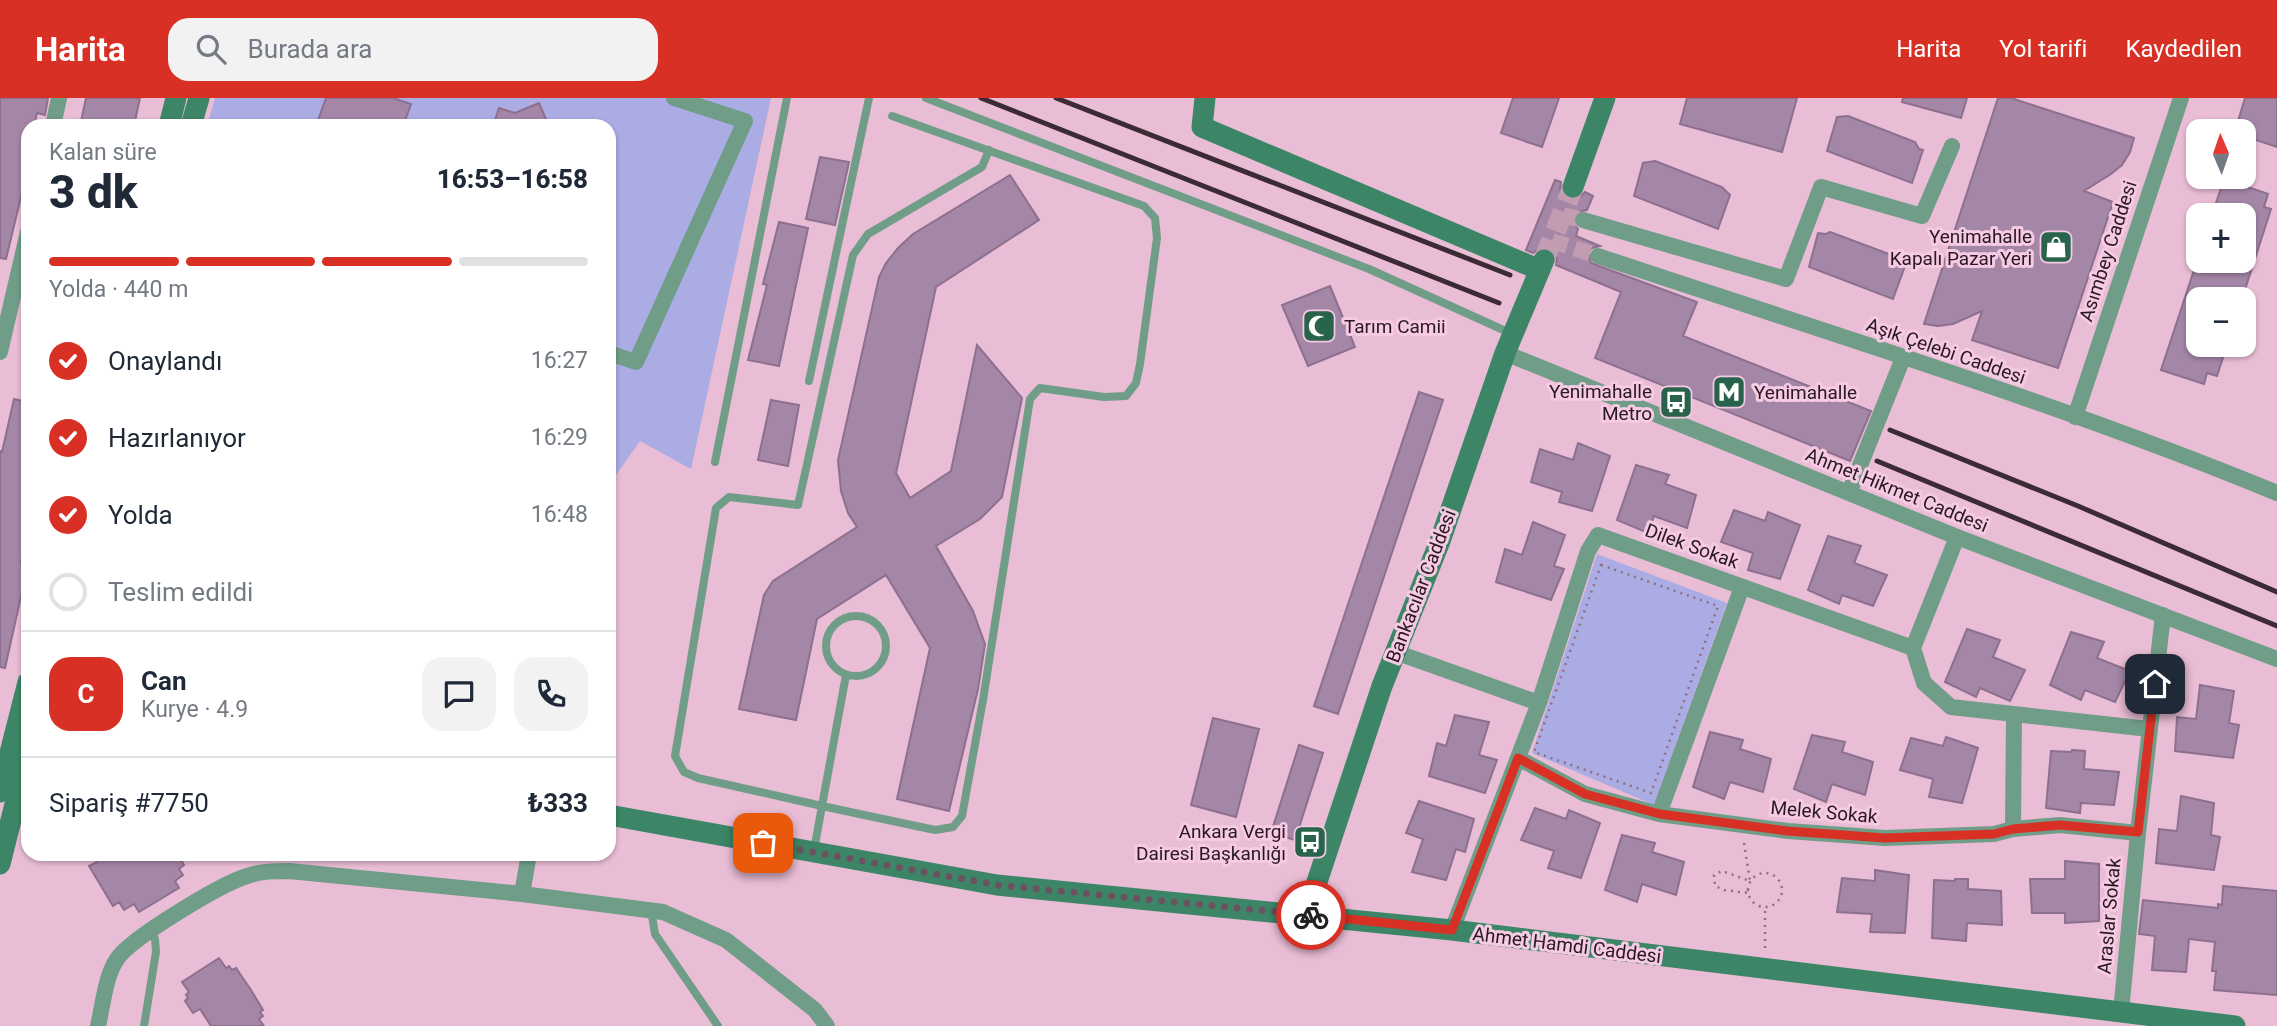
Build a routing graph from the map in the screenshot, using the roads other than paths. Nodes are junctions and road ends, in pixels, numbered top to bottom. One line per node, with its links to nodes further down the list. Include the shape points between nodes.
1 (59, 98): 12 (street)
2 (176, 98): 13 (street)
3 (199, 98): 14 (street)
4 (674, 98): 23 (street, via 745,121 636,362)
5 (787, 98): 27 (lane)
6 (869, 98): 25 (lane)
7 (926, 98): 21 (lane, via 1369,269)
8 (1205, 98): 21 (street, Bankacılar Caddesi, via 1202,127 1542,265)
9 (1605, 98): 17 (street)
10 (2181, 98): 26 (street, Asımbey Caddesi)
11 (892, 116): 16 (lane)
12 (54, 119)
13 (171, 119)
14 (193, 119)
15 (1951, 146): 18 (street, via 1922,216 1821,187 1786,279)
16 (989, 150): 44 (lane, via 982,167 868,234 853,255 797,505 729,497 716,508 675,756 684,772 698,778); 44 (lane, via 1144,206 1155,218 1157,238 1136,383 1126,396 1040,388 1030,399 962,816 953,827 935,830)
17 (1573, 187)
18 (1583, 220)
19 (1598, 256): 24 (street, Aşık Çelebi Caddesi)
20 (21, 262): 22 (street)
21 (1509, 344): 28 (street, Ahmet Hikmet Caddesi); 34 (street, Bankacılar Caddesi, via 1440,541)
22 (0, 352)
23 (616, 355)
24 (1903, 358): 26 (street, Aşık Çelebi Caddesi); 28 (street)
25 (809, 380)
26 (2076, 416): 29 (street, Aşık Çelebi Caddesi)
27 (715, 462)
28 (1849, 493): 30 (street, Ahmet Hikmet Caddesi)
29 (2277, 494)
30 (1957, 537): 32 (street, Ahmet Hikmet Caddesi); 33 (street)
31 (1742, 587): 33 (street, Dilek Sokak); 37 (street, Dilek Sokak, via 1598,535 1588,551); 45 (street)
32 (2163, 615): 35 (street, Ahmet Hikmet Caddesi); 40 (street, Araslar Sokak)
33 (1913, 648): 38 (street, via 1924,683 1951,707)
34 (1395, 652): 37 (street); 54 (street, Bankacılar Caddesi)
35 (2277, 659)
36 (846, 675): 36 (lane, via 828,658 830,631 844,618 862,616 883,631 886,655 870,674); 44 (lane)
37 (1539, 703): 41 (street, Dilek Sokak)
38 (2014, 714): 40 (street); 47 (street)
39 (21, 724): 42 (street)
40 (2150, 729): 48 (street, Araslar Sokak)
41 (1518, 758): 45 (street, Melek Sokak, via 1585,794); 55 (street, Dilek Sokak)
42 (14, 765): 43 (street); 51 (street)
43 (0, 792)
44 (822, 806): 49 (lane)
45 (1660, 814): 47 (street, Melek Sokak, via 1885,838 1994,834)
46 (616, 816): 49 (street, Ahmet Hamdi Caddesi)
47 (2013, 829): 48 (street, Melek Sokak, via 2060,825)
48 (2138, 832): 57 (street, Araslar Sokak)
49 (814, 853): 54 (street, Ahmet Hamdi Caddesi, via 997,885)
50 (528, 861): 52 (street)
51 (0, 864)
52 (522, 894): 53 (street); 56 (street, via 266,872 231,882)
53 (652, 910): 60 (lane, via 655,934); 61 (street, via 726,940 815,1010)
54 (1306, 915): 55 (street, Ahmet Hamdi Caddesi)
55 (1452, 930): 57 (street, Ahmet Hamdi Caddesi)
56 (151, 932): 58 (street, via 112,968); 59 (lane, via 156,952)
57 (2121, 1012): 62 (street, Ahmet Hamdi Caddesi)
58 (98, 1026)
59 (144, 1026)
60 (718, 1026)
61 (827, 1026)
62 (2235, 1026)

